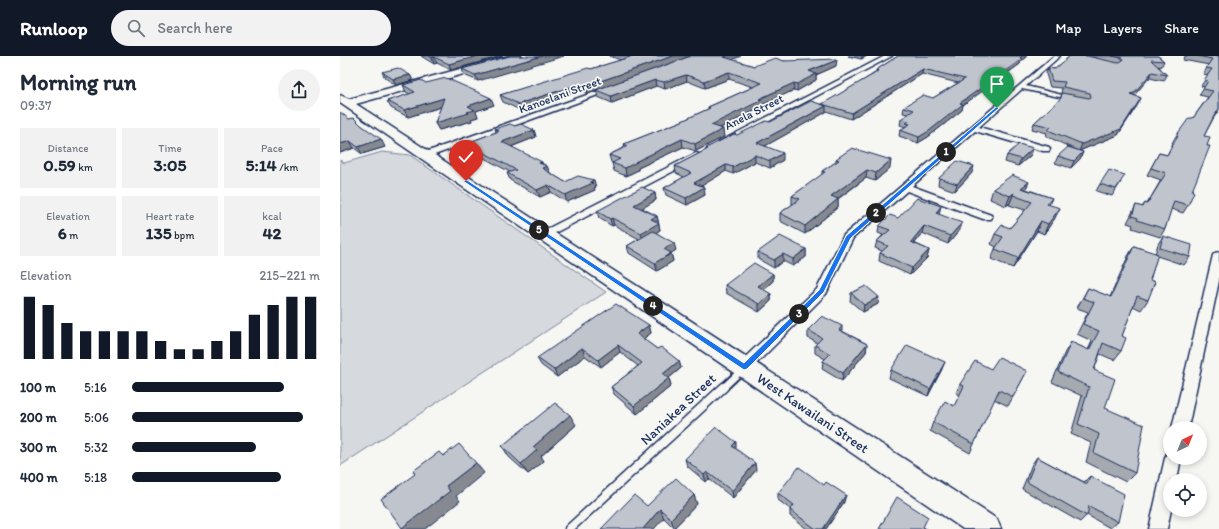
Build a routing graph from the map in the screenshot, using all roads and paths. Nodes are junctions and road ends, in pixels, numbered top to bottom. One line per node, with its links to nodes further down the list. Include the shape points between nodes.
1 (518, 56): 6 (street)
2 (888, 56): 9 (street, Anela Street)
3 (1057, 56): 5 (street, Naniakea Street)
4 (619, 86): 12 (street, Kanoelani Street)
5 (1021, 87): 7 (street); 8 (street, Naniakea Street)
6 (343, 102): 12 (street, West Kawailani Street)
7 (1085, 102)
8 (973, 128): 10 (street); 13 (street, Naniakea Street)
9 (715, 146)
10 (1046, 149)
11 (701, 153): 15 (street)
12 (426, 155): 15 (street, West Kawailani Street)
13 (906, 187): 14 (street); 17 (street, Naniakea Street, via 848,237 822,291)
14 (987, 217)
15 (545, 234): 17 (street, West Kawailani Street)
16 (1219, 255): 18 (street)
17 (744, 367): 20 (lane, Naniakea Street); 21 (street, West Kawailani Street)
18 (1182, 421)
19 (1172, 465): 22 (street)
20 (570, 529)
21 (987, 529)
22 (1158, 529)

